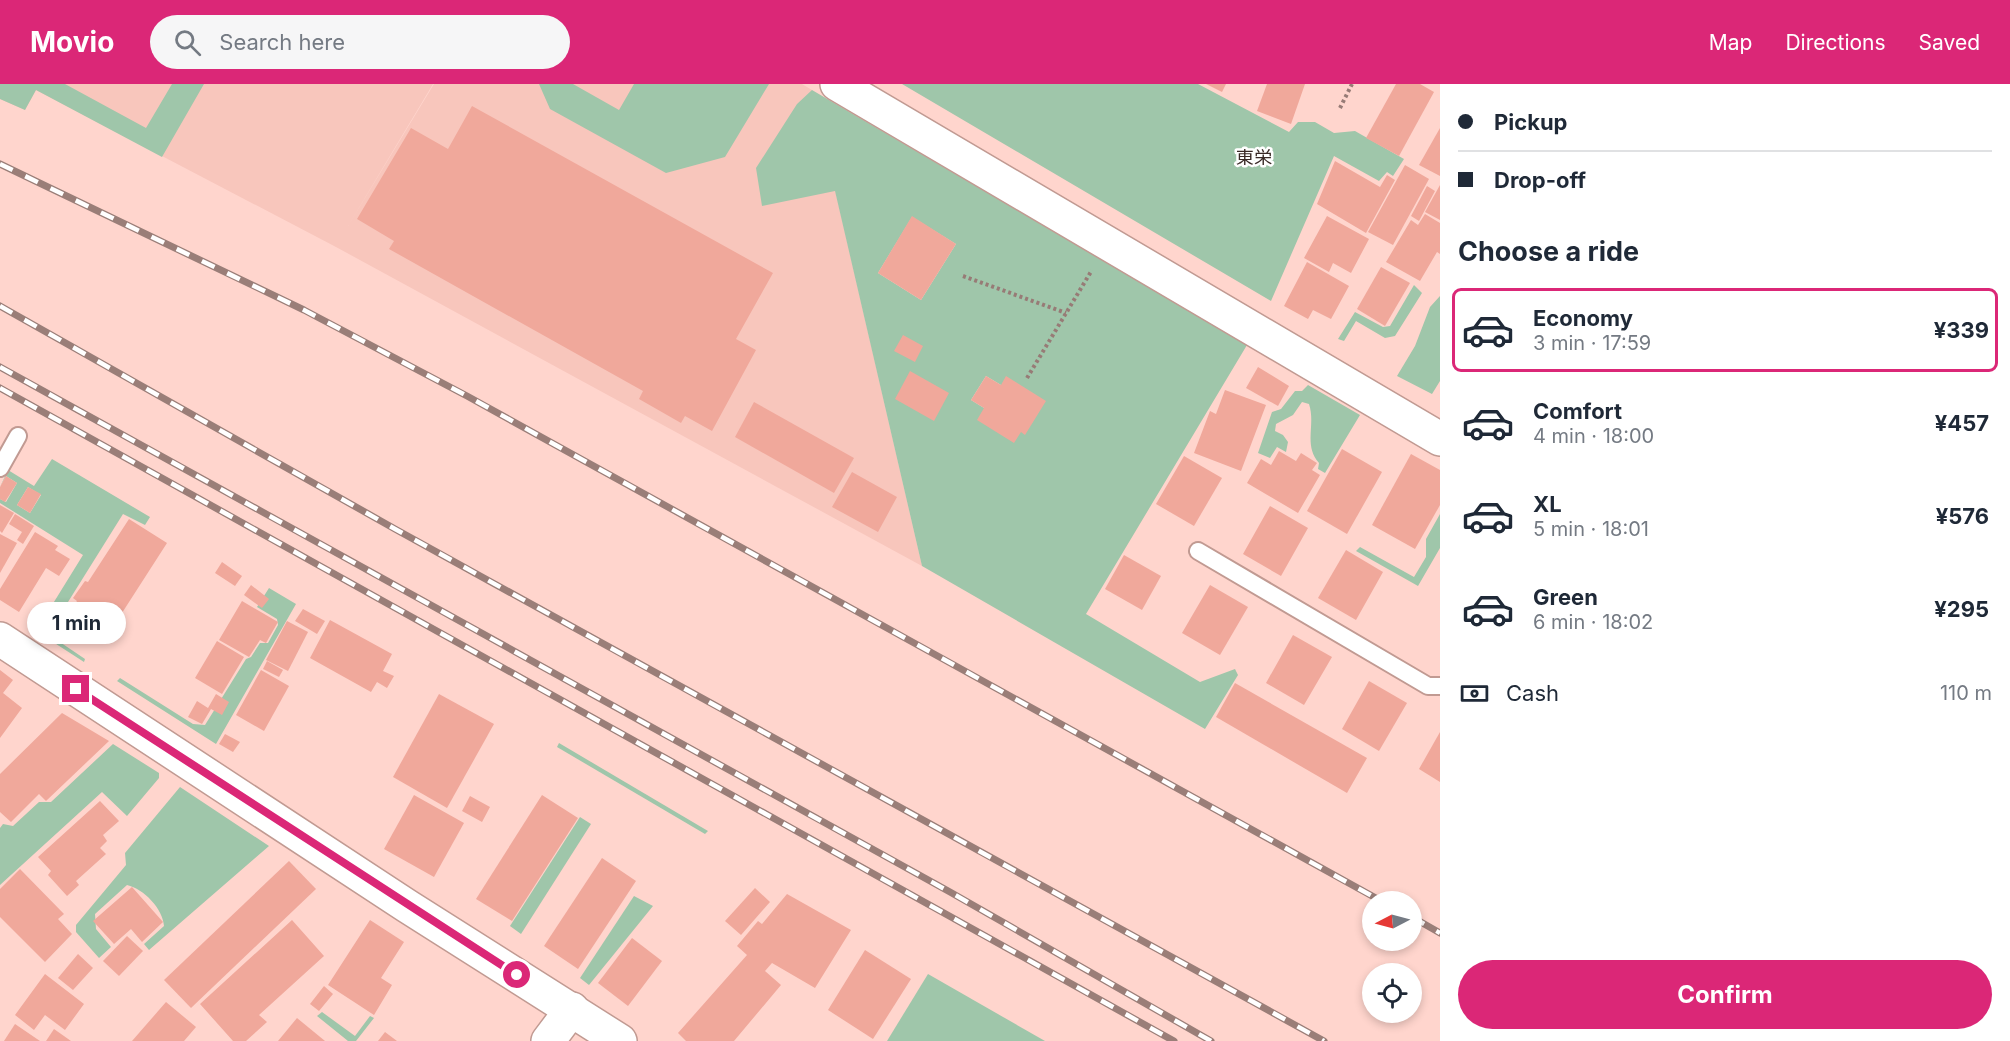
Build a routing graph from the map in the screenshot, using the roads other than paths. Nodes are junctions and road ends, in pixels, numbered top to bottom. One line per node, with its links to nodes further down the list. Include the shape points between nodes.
1 (837, 84): 3 (street)
2 (18, 436): 4 (lane)
3 (1440, 439)
4 (0, 468)
5 (1198, 551): 7 (lane, via 1428,686)
6 (0, 640): 8 (street)
7 (1440, 686)
8 (572, 1009): 9 (street); 10 (street)
9 (548, 1041)
10 (620, 1041)

